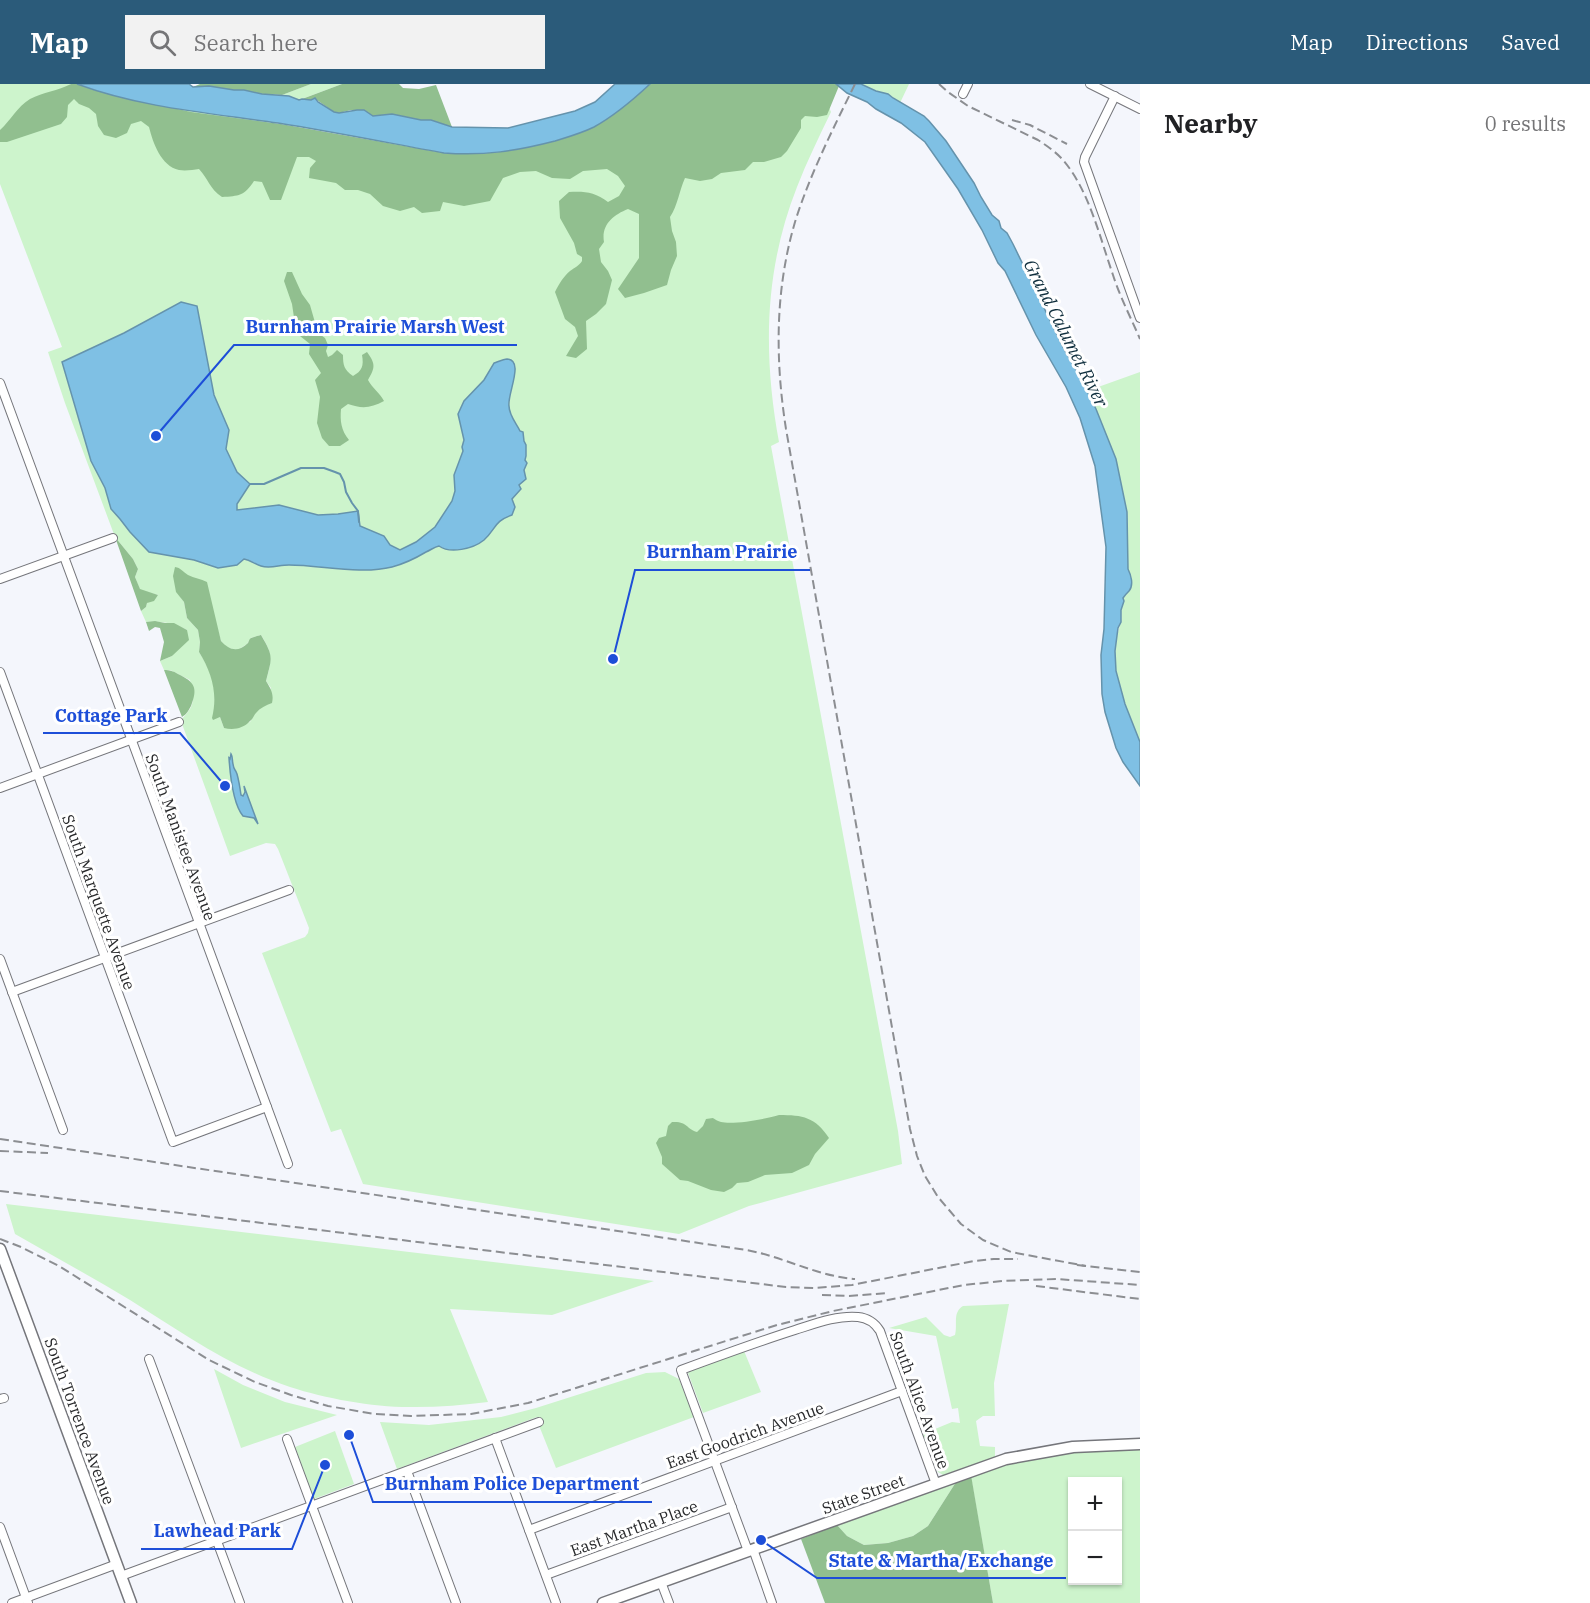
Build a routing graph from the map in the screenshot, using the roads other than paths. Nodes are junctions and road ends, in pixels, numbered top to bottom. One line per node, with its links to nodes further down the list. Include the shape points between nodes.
1 (968, 84): 3 (street)
2 (1090, 84): 4 (street)
3 (963, 94)
4 (1115, 96): 5 (street); 6 (street, via 1085,157 1085,166)
5 (1140, 109)
6 (1140, 318)
7 (0, 383): 9 (street, South Manistee Avenue)
8 (113, 538): 9 (street)
9 (64, 556): 10 (street); 13 (street, South Manistee Avenue)
10 (0, 579)
11 (0, 672): 14 (street, South Marquette Avenue)
12 (179, 722): 13 (street)
13 (131, 740): 14 (street); 17 (street, South Manistee Avenue)
14 (38, 774): 15 (street); 18 (street, South Marquette Avenue)
15 (0, 788)
16 (289, 890): 17 (street)
17 (199, 923): 18 (street); 21 (street, South Manistee Avenue)
18 (105, 958): 20 (street); 21 (street, South Marquette Avenue, via 173,1142)
19 (0, 959): 20 (street)
20 (12, 992): 22 (street)
21 (267, 1107): 23 (street, South Manistee Avenue)
22 (63, 1130)
23 (288, 1164)
24 (0, 1249): 40 (street, South Torrence Avenue)
25 (149, 1359): 38 (street)
26 (902, 1391): 31 (street, East Goodrich Avenue); 31 (street, South Alice Avenue, via 880,1331 860,1317 817,1323 681,1370); 33 (street, South Alice Avenue)
27 (539, 1422): 28 (street)
28 (495, 1438): 32 (street); 37 (street)
29 (287, 1439): 34 (street)
30 (1140, 1444): 33 (street, State Street, via 1040,1452)
31 (715, 1461): 35 (street); 37 (street, East Goodrich Avenue)
32 (407, 1471): 34 (street); 49 (street)
33 (936, 1484): 39 (street, State Street)
34 (312, 1506): 38 (street); 48 (street)
35 (732, 1507): 39 (street); 41 (street, East Martha Place)
36 (0, 1527): 44 (street)
37 (529, 1530): 41 (street)
38 (217, 1540): 42 (street); 47 (street)
39 (751, 1550): 43 (street, State Street); 53 (street)
40 (117, 1564): 42 (street, South Torrence Avenue); 44 (street)
41 (546, 1575): 50 (street)
42 (121, 1576): 46 (street, South Torrence Avenue)
43 (661, 1582): 51 (street, State Street); 52 (street)
44 (27, 1600): 45 (street)
45 (12, 1603)
46 (131, 1603)
47 (240, 1603)
48 (348, 1603)
49 (456, 1603)
50 (556, 1603)
51 (603, 1603)
52 (669, 1603)
53 (772, 1603)

